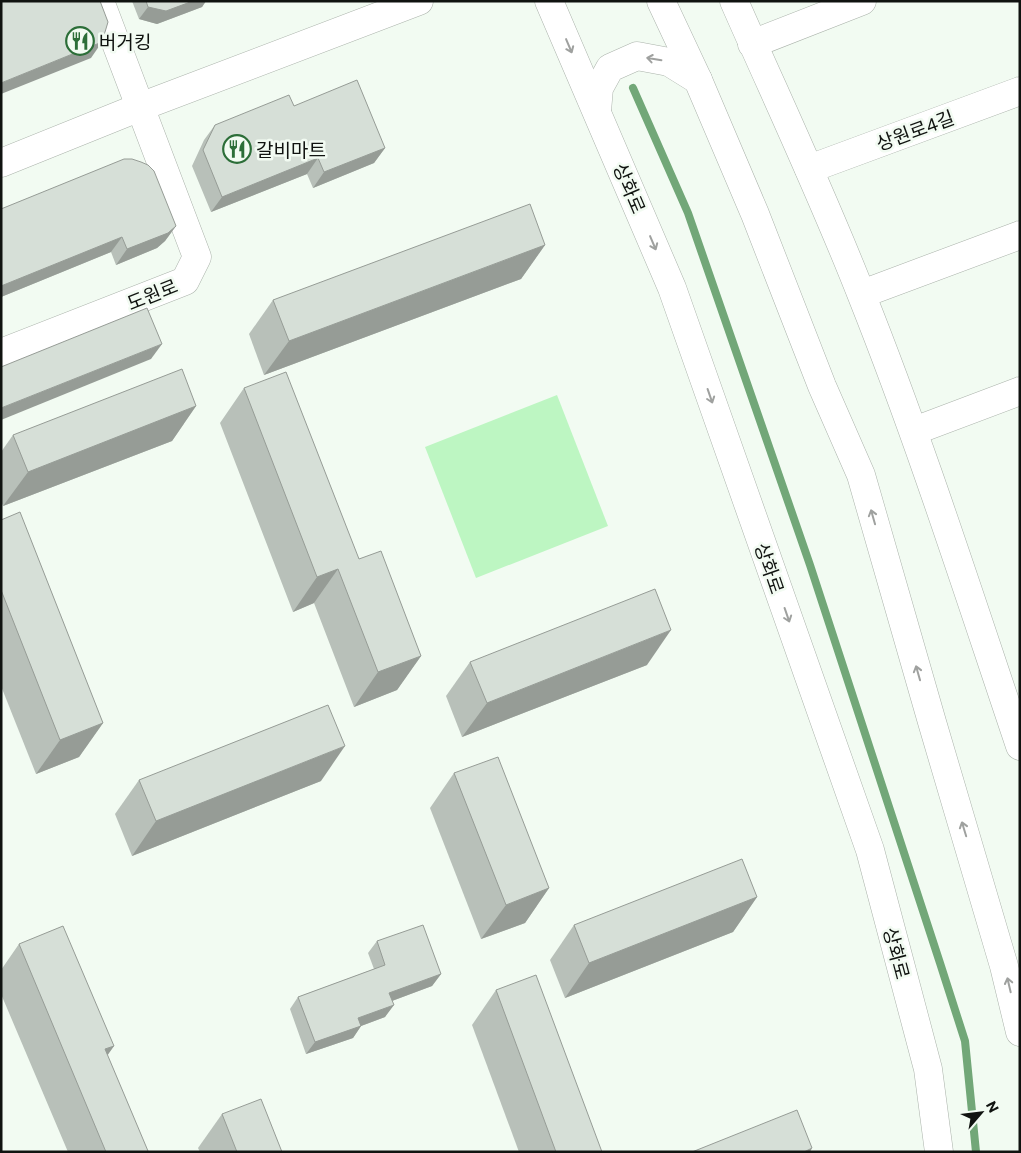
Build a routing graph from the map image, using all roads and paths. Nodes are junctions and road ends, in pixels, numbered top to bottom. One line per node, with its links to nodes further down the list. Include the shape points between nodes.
1 (100, 1): 10 (main road, 도원로)
2 (419, 1): 10 (main road)
3 (549, 1): 11 (main road, 상화로, one-way to 11)
4 (661, 1): 8 (main road)
5 (734, 1): 7 (main road)
6 (862, 1): 7 (main road)
7 (752, 44): 13 (main road)
8 (698, 80): 11 (main road, one-way to 11, via 669,62 637,56 610,68 599,88); 20 (main road, one-way to 8, via 1004,966 861,475)
9 (1020, 91): 13 (main road, 상원로4길)
10 (140, 108): 12 (main road); 16 (main road, 도원로, via 197,257 185,280)
11 (597, 111): 21 (main road, 상화로, one-way to 21, via 672,288 870,850 928,1069)
12 (1, 164)
13 (810, 169): 15 (main road)
14 (1020, 235): 15 (main road)
15 (862, 294): 18 (main road)
16 (1, 353)
17 (1020, 391): 18 (main road)
18 (914, 431): 19 (main road)
19 (1020, 746)
20 (1020, 1032)
21 (939, 1152)

